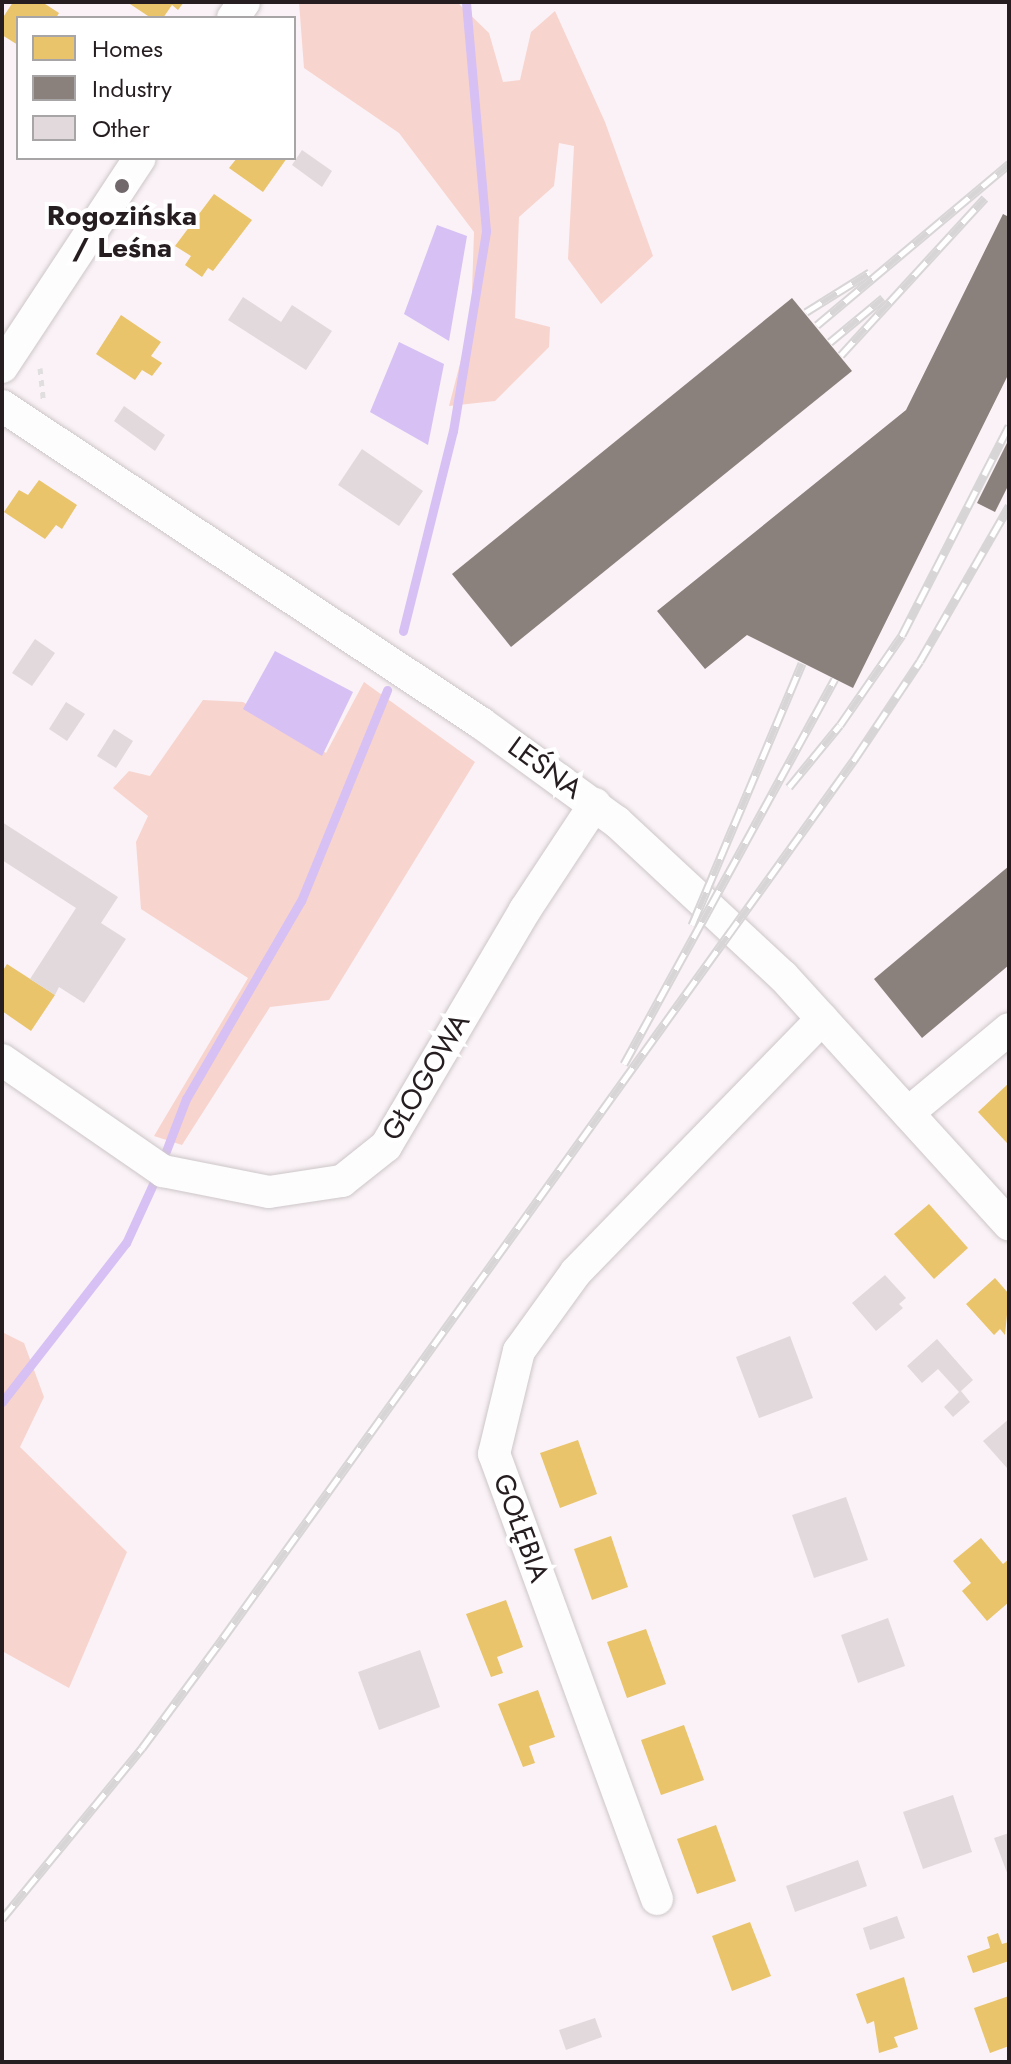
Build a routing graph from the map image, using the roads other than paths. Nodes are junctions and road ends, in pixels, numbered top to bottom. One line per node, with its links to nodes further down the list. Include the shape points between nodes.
1 (139, 160): 2 (street)
2 (2, 367)
3 (14, 414): 4 (street, LEŚNA)
4 (595, 804): 5 (street, LEŚNA, via 703,897); 7 (street, GŁOGOWA, via 525,910 386,1146 342,1181 269,1192 163,1171)
5 (822, 1019): 8 (street, LEŚNA); 10 (street, GOŁĘBIA, via 576,1272 519,1351 494,1454)
6 (1009, 1029): 8 (street)
7 (2, 1060)
8 (908, 1113): 9 (street, LEŚNA)
9 (1009, 1224)
10 (657, 1899)

